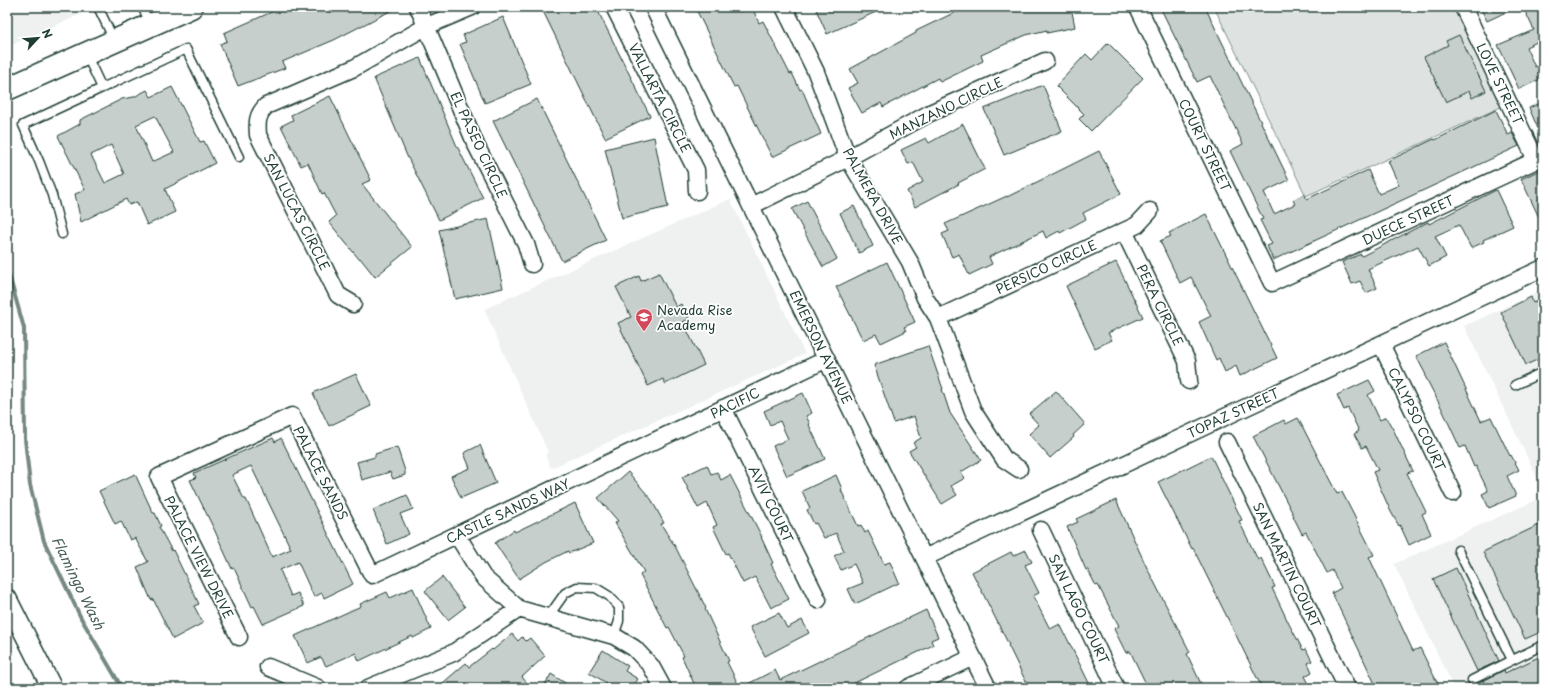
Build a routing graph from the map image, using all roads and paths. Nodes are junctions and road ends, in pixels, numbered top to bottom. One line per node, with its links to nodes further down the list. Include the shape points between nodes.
1 (98, 7): 12 (lane)
2 (189, 7): 10 (main road)
3 (418, 7): 11 (street, EL PASEO CIRCLE)
4 (472, 7): 11 (street)
5 (614, 7): 20 (street, VALLARTA CIRCLE, via 696,170)
6 (653, 7): 21 (street, EMERSON AVENUE)
7 (784, 7): 18 (street, PALMERA DRIVE, via 816,72)
8 (1138, 7): 27 (street, COURT STREET)
9 (1463, 7): 19 (street, LOVE STREET)
10 (147, 16): 12 (main road)
11 (427, 26): 25 (street, EL PASEO CIRCLE, via 476,145 526,244); 28 (street, SAN LUCAS CIRCLE, via 354,68 266,106 256,122 258,135 338,294)
12 (114, 41): 13 (main road)
13 (86, 54): 15 (main road); 16 (lane)
14 (1045, 61): 18 (street, MANZANO CIRCLE, via 930,114)
15 (7, 88)
16 (102, 88): 17 (lane, via 186,49); 24 (lane, via 23,125 52,196)
17 (239, 157)
18 (848, 158): 21 (street, MANZANO CIRCLE); 29 (street, PALMERA DRIVE, via 910,262 925,298)
19 (1540, 159): 27 (street, DUECE STREET, via 1302,274)
20 (697, 191)
21 (751, 206): 31 (street, EMERSON AVENUE)
22 (1150, 211): 23 (street, PERSICO CIRCLE, via 1137,225)
23 (1124, 231): 29 (street, PERSICO CIRCLE); 33 (street, PERA CIRCLE, via 1187,361)
24 (62, 234)
25 (532, 264)
26 (1543, 268): 30 (street, TOPAZ STREET)
27 (1272, 283)
28 (353, 304)
29 (938, 318): 38 (street, PALMERA DRIVE, via 973,411 1004,459)
30 (1381, 344): 40 (street, CALYPSO COURT); 44 (street, TOPAZ STREET)
31 (827, 359): 35 (street, PACIFIC); 44 (street, EMERSON AVENUE)
32 (1543, 372): 34 (lane)
33 (1189, 381)
34 (1515, 385)
35 (724, 408): 37 (street, PACIFIC); 47 (street, AVIV COURT)
36 (1227, 442): 64 (street, SAN MARTIN COURT)
37 (643, 447): 42 (street, CASTLE SANDS WAY)
38 (1020, 468)
39 (159, 477): 45 (street, PALACE SANDS, via 292,416); 51 (street, PALACE VIEW DRIVE)
40 (1453, 493)
41 (1041, 530): 63 (street, SAN LAGO COURT)
42 (456, 535): 45 (street, CASTLE SANDS WAY); 48 (street, via 483,577)
43 (1458, 550): 54 (lane)
44 (924, 558): 53 (street, EMERSON AVENUE)
45 (372, 575)
46 (7, 599): 57 (street)
47 (818, 600)
48 (519, 608): 49 (street); 59 (street, via 453,653)
49 (548, 617): 50 (street); 50 (lane, via 565,593 577,587 596,588 609,596 619,607 620,621)
50 (614, 636): 60 (street, via 634,648 651,666)
51 (239, 637)
52 (1543, 645): 54 (lane)
53 (973, 657): 61 (street); 62 (street, EMERSON AVENUE)
54 (1512, 660): 56 (lane)
55 (268, 667): 58 (street)
56 (1472, 680)
57 (52, 688)
58 (318, 688)
59 (368, 688)
60 (663, 688)
61 (908, 688)
62 (988, 688)
63 (1116, 688)
64 (1347, 688)

